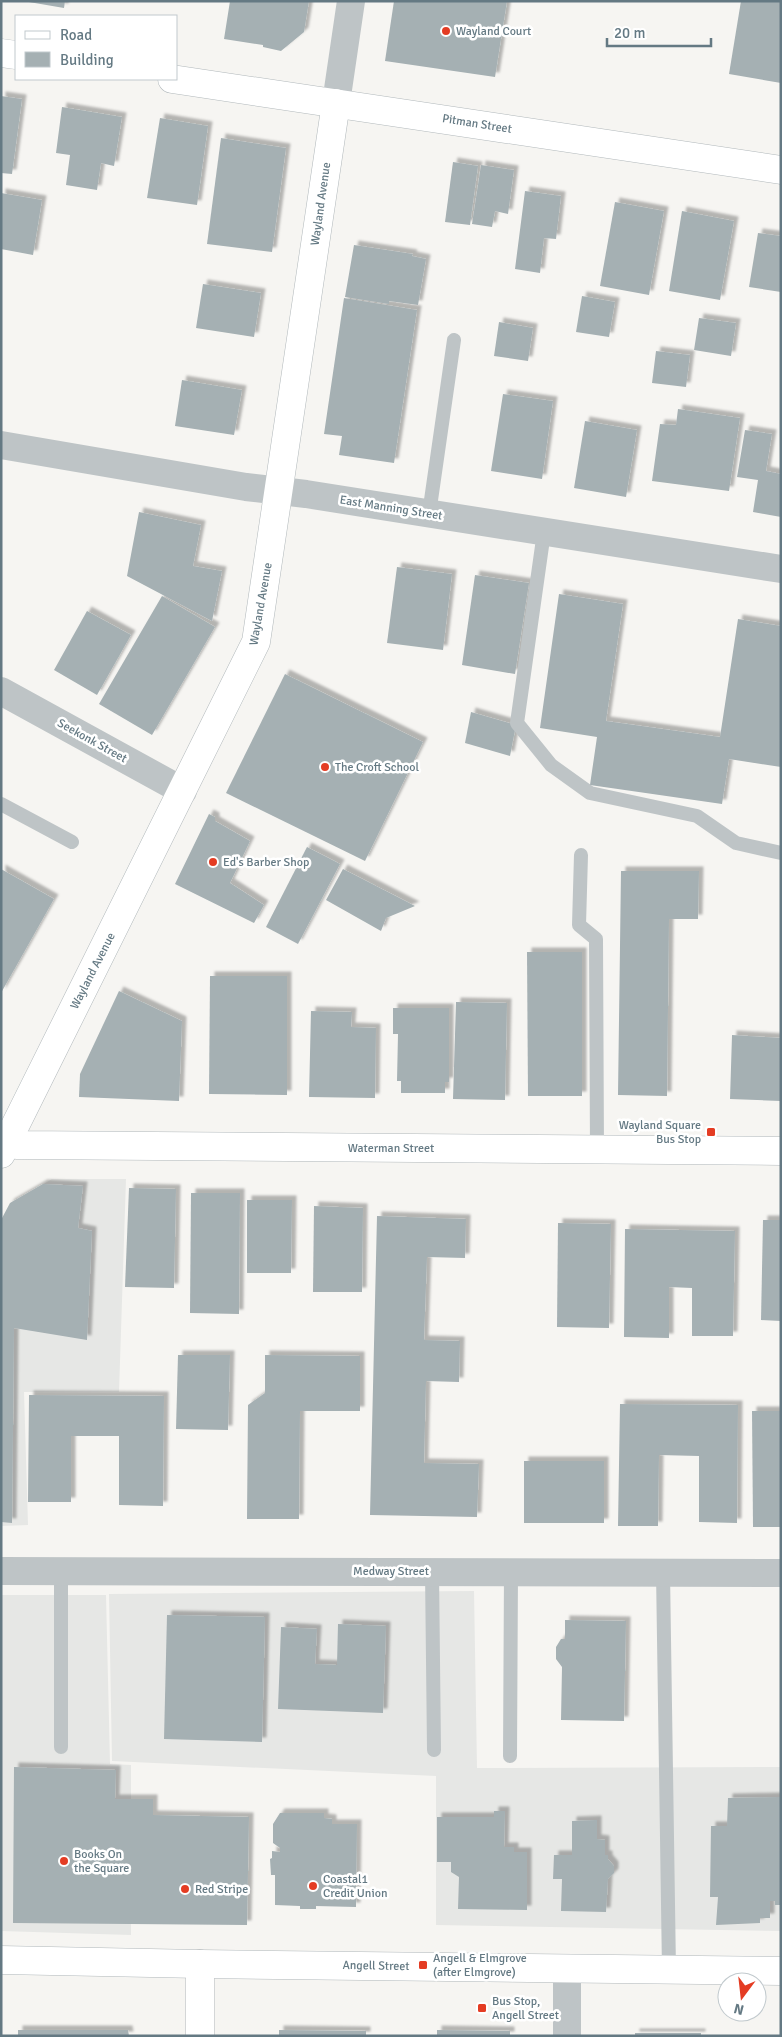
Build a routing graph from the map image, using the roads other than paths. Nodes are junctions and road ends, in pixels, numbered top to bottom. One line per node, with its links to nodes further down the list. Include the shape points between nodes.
1 (351, 1): 5 (street, Wayland Avenue)
2 (1, 53): 3 (street)
3 (15, 55)
4 (178, 80): 5 (street, Pitman Street)
5 (336, 103): 6 (street, Pitman Street); 9 (street, Wayland Avenue)
6 (781, 170)
7 (454, 340): 10 (lane)
8 (1, 444): 9 (street, East Manning Street)
9 (279, 491): 10 (street, East Manning Street); 14 (street, Wayland Avenue, via 256,642)
10 (428, 514): 11 (street, East Manning Street)
11 (544, 532): 12 (street, East Manning Street); 17 (lane, via 517,724 551,765 590,793 697,816 736,843)
12 (781, 569)
13 (1, 691): 14 (street, Seekonk Street)
14 (183, 791): 19 (street, Wayland Avenue)
15 (1, 804): 16 (lane)
16 (72, 842)
17 (781, 853)
18 (581, 855): 20 (lane, via 579,925 596,940)
19 (3, 1147): 20 (street, Waterman Street)
20 (597, 1150): 21 (street, Waterman Street)
21 (781, 1151)
22 (1, 1571): 24 (street, Medway Street)
23 (432, 1571): 24 (street, Medway Street); 25 (street, Medway Street); 29 (lane)
24 (61, 1572): 28 (lane)
25 (511, 1572): 26 (street, Medway Street); 30 (lane)
26 (663, 1572): 27 (street, Medway Street); 34 (lane)
27 (781, 1573)
28 (61, 1747)
29 (434, 1750)
30 (510, 1756)
31 (1, 1960): 32 (street, Angell Street)
32 (200, 1964): 33 (street, Angell Street); 36 (street)
33 (567, 1969): 34 (street, Angell Street); 37 (street)
34 (669, 1970): 35 (street, Angell Street)
35 (781, 1971)
36 (200, 2036)
37 (567, 2036)

